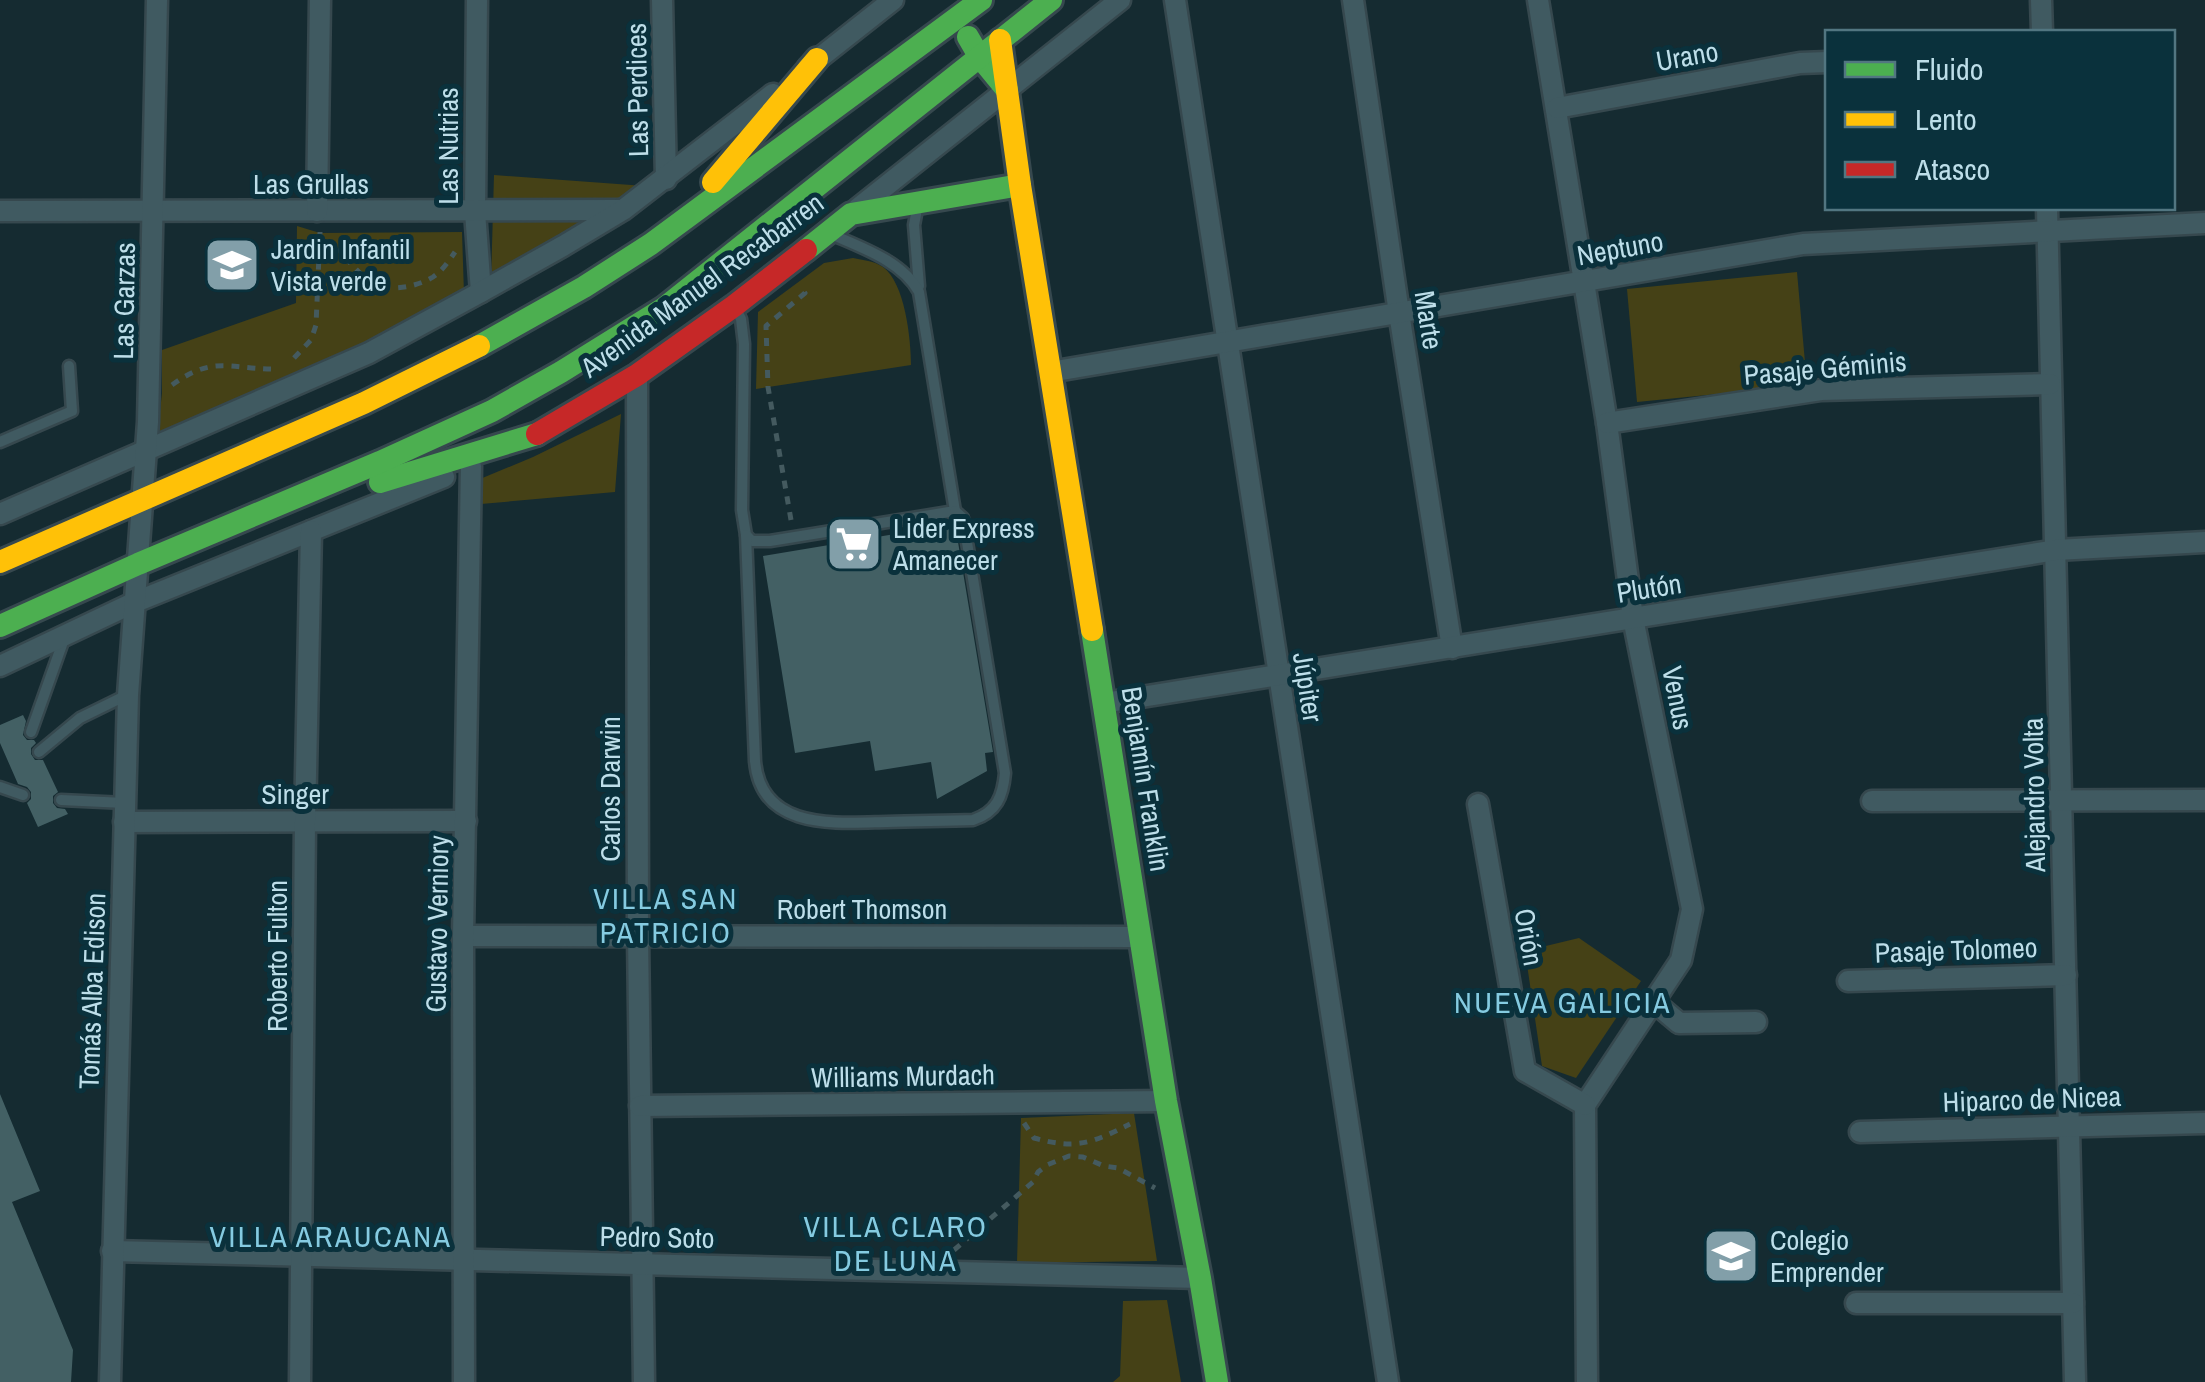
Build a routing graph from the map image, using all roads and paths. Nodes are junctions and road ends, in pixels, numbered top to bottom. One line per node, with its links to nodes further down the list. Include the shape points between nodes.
1 (158, 0): 28 (street, Las Garzas)
2 (320, 0): 29 (street)
3 (477, 0): 31 (street, Las Nutrias)
4 (662, 0): 22 (street, Las Perdices)
5 (893, 0): 18 (street)
6 (981, 0): 14 (main road)
7 (989, 0): 16 (main road, Benjamín Franklin)
8 (1051, 0): 16 (main road, Avenida Manuel Recabarren)
9 (1120, 0): 20 (street, Avenida Manuel Recabarren)
10 (1174, 0): 43 (street, Júpiter)
11 (1354, 0): 42 (street, Marte)
12 (1538, 0): 21 (street, Venus)
13 (2041, 0): 15 (street)
14 (957, 8): 17 (main road); 35 (main road)
15 (2042, 30)
16 (1000, 40): 17 (main road, Avenida Manuel Recabarren); 20 (main road, Benjamín Franklin)
17 (979, 56): 20 (main road); 57 (main road, Avenida Manuel Recabarren, via 623,336 478,417)
18 (817, 59): 22 (street); 35 (main road)
19 (1825, 62): 21 (street, Urano)
20 (1007, 90): 23 (main road, Benjamín Franklin); 30 (street, Avenida Manuel Recabarren)
21 (1557, 108): 37 (street, Venus)
22 (666, 179): 25 (street)
23 (1020, 185): 24 (main road); 47 (main road, Benjamín Franklin)
24 (920, 202): 30 (main road); 40 (lane, via 914,224)
25 (622, 210): 31 (street, Las Grullas); 39 (street)
26 (2047, 210): 33 (street, Alejandro Volta)
27 (0, 211): 28 (street, Las Grullas)
28 (154, 211): 29 (street, Las Grullas); 50 (street, Las Garzas)
29 (317, 211): 31 (street, Las Grullas); 36 (path)
30 (851, 214): 34 (main road, Avenida Manuel Recabarren)
31 (475, 218): 36 (path, via 433,276 402,287 373,284 334,248); 39 (street, Las Nutrias)
32 (2205, 223): 33 (street, Neptuno)
33 (2048, 231): 37 (street, Neptuno, via 1803,244); 49 (street, Alejandro Volta)
34 (827, 232): 40 (lane, via 896,266); 41 (main road, Avenida Manuel Recabarren)
35 (651, 244): 56 (main road, via 476,348)
36 (318, 257): 44 (path, via 316,325)
37 (1585, 282): 42 (street, Neptuno); 51 (street, Venus)
38 (796, 284): 62 (path, via 806,293 766,326 768,387)
39 (482, 292): 54 (street, via 369,352)
40 (919, 292): 58 (lane)
41 (734, 306): 48 (main road, Avenida Manuel Recabarren); 61 (lane, via 744,344)
42 (1400, 313): 43 (street, Neptuno); 71 (street, Marte)
43 (1227, 342): 47 (street, Neptuno); 73 (street, Júpiter)
44 (290, 362)
45 (70, 366): 53 (lane, via 72,411)
46 (275, 369): 50 (path, via 202,368)
47 (1050, 372): 75 (main road, Benjamín Franklin)
48 (636, 376): 52 (main road, Avenida Manuel Recabarren); 89 (street, Carlos Darwin)
49 (2050, 384): 51 (street, Pasaje Géminis, via 1821,390); 64 (street, Alejandro Volta)
50 (149, 408): 54 (street, Las Garzas)
51 (1608, 423): 68 (street, Venus)
52 (536, 434): 55 (street, Avenida Manuel Recabarren); 57 (main road)
53 (0, 442)
54 (147, 451): 56 (street, Las Garzas); 59 (street)
55 (470, 466): 60 (street, Avenida Manuel Recabarren); 86 (street, Gustavo Verniory)
56 (144, 498): 65 (main road); 66 (street, Las Garzas)
57 (264, 511): 66 (main road, Avenida Manuel Recabarren)
58 (955, 512): 61 (lane, via 963,518 1005,773 996,805 973,820 818,821 780,808 765,794 755,761); 62 (lane)
59 (0, 514)
60 (312, 531): 67 (street, Avenida Manuel Recabarren); 87 (street, Roberto Fulton)
61 (746, 535): 62 (lane, via 760,542)
62 (794, 537)
63 (2205, 542): 64 (street, Plutón)
64 (2056, 550): 68 (street, Plutón); 81 (street, Alejandro Volta)
65 (0, 562)
66 (138, 564): 67 (street, Las Garzas); 69 (main road, Avenida Manuel Recabarren)
67 (134, 603): 70 (street, Avenida Manuel Recabarren); 74 (street, Tomás Alba Edison)
68 (1634, 618): 71 (street, Plutón); 93 (street, Venus, via 1692,909 1681,960)
69 (0, 626)
70 (65, 635): 72 (street, Avenida Manuel Recabarren); 76 (lane)
71 (1452, 648): 73 (street, Plutón)
72 (0, 666)
73 (1278, 676): 75 (street, Plutón); 117 (street, Júpiter)
74 (128, 695): 77 (lane, via 80,718); 85 (street, Tomás Alba Edison)
75 (1104, 704): 90 (main road, Benjamín Franklin)
76 (31, 732)
77 (40, 752)
78 (11, 784): 79 (lane)
79 (23, 795)
80 (62, 800): 85 (lane)
81 (2062, 800): 82 (street); 83 (street); 91 (street, Alejandro Volta)
82 (2205, 800)
83 (1872, 801)
84 (1478, 804): 97 (street, Orión, via 1525,1072)
85 (124, 812): 87 (street, Singer); 104 (street, Tomás Alba Edison)
86 (466, 821): 87 (street, Singer); 88 (street, Gustavo Verniory)
87 (304, 822): 105 (street, Roberto Fulton)
88 (463, 936): 89 (street, Robert Thomson); 106 (street, Gustavo Verniory)
89 (638, 936): 90 (street, Robert Thomson); 98 (street, Carlos Darwin)
90 (1140, 937): 95 (main road, Benjamín Franklin)
91 (2066, 975): 92 (street, Pasaje Tolomeo); 101 (street, Alejandro Volta)
92 (1848, 981)
93 (1654, 1002): 94 (street, via 1679,1023); 97 (street, Venus)
94 (1756, 1022)
95 (1166, 1101): 96 (street, Williams Murdach); 109 (main road, Benjamín Franklin)
96 (1006, 1102): 98 (street, Williams Murdach); 99 (path, via 1034,1138 1060,1145 1096,1140)
97 (1585, 1104): 118 (street)
98 (640, 1106): 107 (street, Carlos Darwin)
99 (1136, 1122)
100 (2205, 1123): 101 (street, Hiparco de Nicea)
101 (2069, 1125): 102 (street, Hiparco de Nicea); 111 (street, Alejandro Volta)
102 (1860, 1132)
103 (1154, 1188): 108 (path, via 1118,1168 1059,1158)
104 (112, 1251): 105 (street, Pedro Soto); 112 (street, Tomás Alba Edison)
105 (303, 1256): 106 (street, Pedro Soto); 113 (street, Roberto Fulton)
106 (464, 1260): 107 (street, Pedro Soto); 114 (street, Gustavo Verniory)
107 (642, 1264): 108 (street, Pedro Soto); 115 (street, Carlos Darwin)
108 (930, 1271): 109 (street, Pedro Soto)
109 (1200, 1278): 116 (main road, Benjamín Franklin)
110 (1856, 1303): 111 (street)
111 (2073, 1303): 119 (street, Alejandro Volta)
112 (110, 1382)
113 (300, 1382)
114 (464, 1382)
115 (644, 1382)
116 (1216, 1382)
117 (1388, 1382)
118 (1587, 1382)
119 (2075, 1382)

